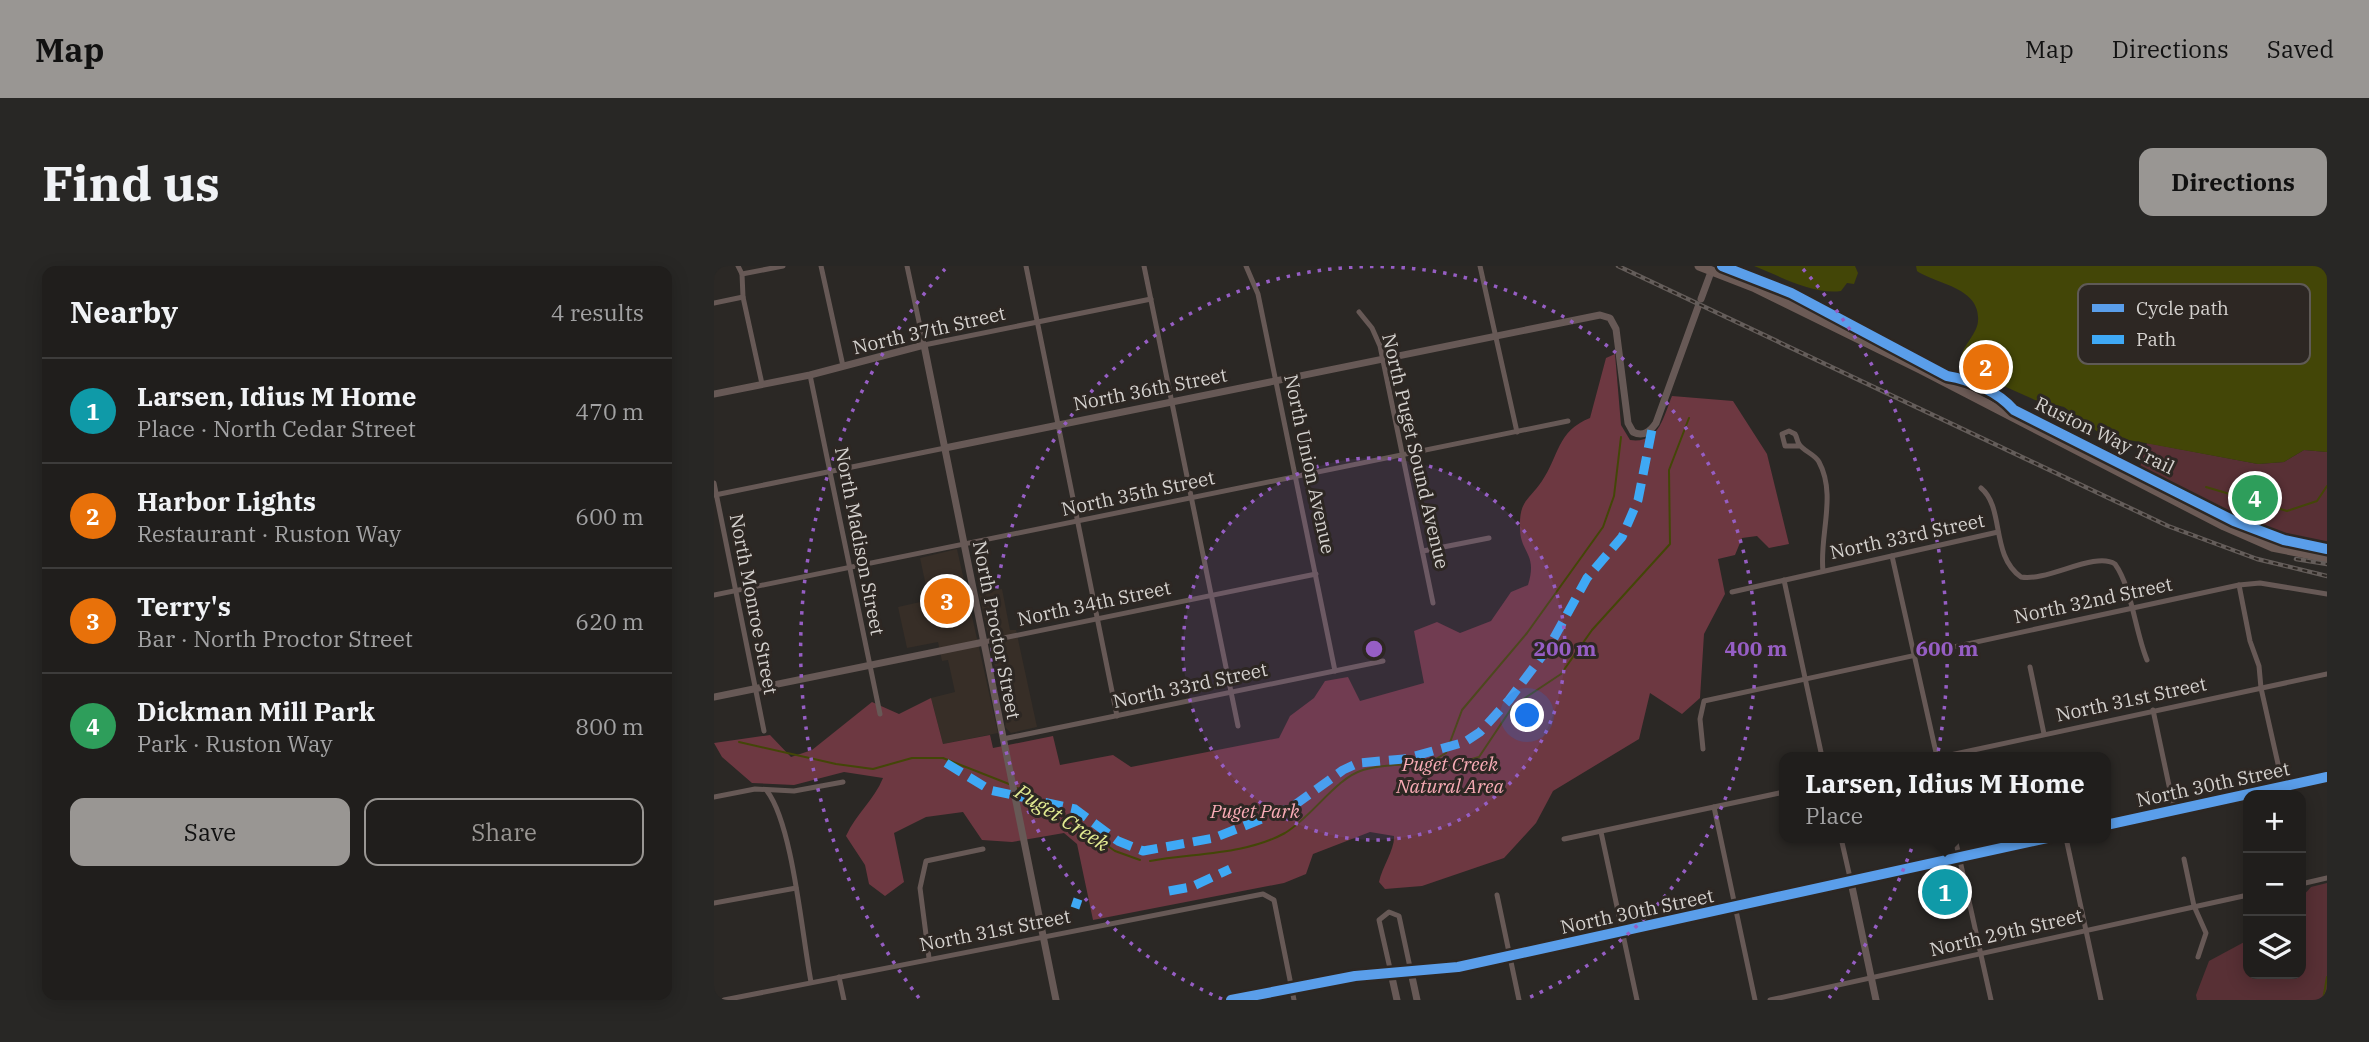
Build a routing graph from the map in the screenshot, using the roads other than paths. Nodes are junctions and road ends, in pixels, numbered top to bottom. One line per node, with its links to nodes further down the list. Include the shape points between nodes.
1 (738, 266): 11 (street)
2 (783, 266): 11 (street)
3 (821, 266): 20 (street)
4 (907, 266): 18 (street, North Proctor Street)
5 (1026, 266): 16 (street)
6 (1144, 266): 13 (street)
7 (1246, 266): 22 (street, North Union Avenue, via 1257,292)
8 (1480, 266): 17 (street)
9 (1699, 266): 10 (main road)
10 (1711, 272): 17 (street, North 36th Street, via 1652,429 1634,434 1627,418 1616,329 1607,317); 44 (main road, via 1753,287 1940,378 2224,526 2272,547)
11 (742, 274): 12 (street)
12 (743, 297): 14 (street); 23 (street)
13 (1151, 299): 16 (street, North 37th Street); 25 (street)
14 (714, 303)
15 (1359, 312): 19 (street, North Puget Sound Avenue, via 1375,334)
16 (1038, 322): 18 (street, North 37th Street); 27 (street)
17 (1497, 335): 19 (street, North 36th Street); 28 (street)
18 (924, 345): 20 (street, North 37th Street); 30 (street, North Proctor Street)
19 (1382, 357): 22 (street, North 36th Street); 31 (street, North Puget Sound Avenue)
20 (843, 366): 21 (street, North 37th Street)
21 (810, 375): 23 (street, North 37th Street); 32 (street, North Madison Street)
22 (1276, 380): 25 (street, North 36th Street); 33 (street, North Union Avenue)
23 (762, 384): 24 (street, North 37th Street)
24 (714, 394)
25 (1172, 402): 27 (street, North 36th Street); 37 (street)
26 (1568, 421): 28 (street, North 35th Street)
27 (1058, 424): 30 (street, North 36th Street); 38 (street)
28 (1517, 432): 31 (street, North 35th Street)
29 (1800, 446): 46 (street, North 33rd Street, via 1818,459 1823,473)
30 (945, 448): 32 (street, North 36th Street); 41 (street, North Proctor Street)
31 (1404, 455): 33 (street, North 35th Street); 42 (street, North Puget Sound Avenue)
32 (830, 471): 36 (street, North 36th Street); 45 (street, North Madison Street)
33 (1297, 477): 37 (street, North 35th Street); 47 (street, North Union Avenue)
34 (714, 483): 36 (street, North Monroe Street)
35 (1981, 488): 39 (street)
36 (715, 495): 50 (street, North Monroe Street)
37 (1191, 498): 38 (street, North 35th Street); 54 (street)
38 (1078, 521): 41 (street, North 35th Street); 57 (street)
39 (1998, 532): 43 (street, North 33rd Street); 56 (street, via 2008,566 2021,578 2106,559 2115,564)
40 (1489, 538): 42 (street)
41 (964, 545): 45 (street, North 35th Street); 58 (street, North Proctor Street)
42 (1423, 551): 55 (street, North Puget Sound Avenue)
43 (1892, 556): 46 (street, North 33rd Street); 59 (street)
44 (2327, 558)
45 (849, 568): 50 (street, North 35th Street); 62 (street, North Madison Street)
46 (1823, 571): 48 (street, North 33rd Street)
47 (1316, 574): 54 (street, North 34th Street); 64 (street, North Union Avenue)
48 (1784, 580): 51 (street, North 33rd Street); 66 (street)
49 (2239, 585): 52 (street, North 32nd Street, via 2260,583); 56 (street, North 32nd Street); 68 (street)
50 (735, 591): 53 (street, North 35th Street); 67 (street, North Monroe Street)
51 (1732, 592)
52 (2327, 594)
53 (714, 595)
54 (1211, 596): 57 (street, North 34th Street); 69 (street)
55 (1433, 603)
56 (2130, 608): 59 (street, North 32nd Street); 60 (street)
57 (1097, 619): 58 (street, North 34th Street); 73 (street)
58 (984, 642): 62 (street, North 34th Street); 77 (street, North Proctor Street)
59 (1914, 656): 66 (street, North 32nd Street); 80 (street)
60 (2147, 660)
61 (1383, 661): 64 (street, North 33rd Street)
62 (869, 665): 67 (street, North 34th Street); 72 (street, North Madison Street)
63 (2030, 667): 76 (street)
64 (1335, 671): 69 (street, North 33rd Street)
65 (2327, 674): 68 (street, North 31st Street)
66 (1805, 680): 78 (street, North 32nd Street, via 1703,701); 79 (street)
67 (755, 688): 70 (street, North 34th Street); 75 (street, North Monroe Street)
68 (2261, 688): 71 (street, North 31st Street); 84 (street)
69 (1230, 692): 73 (street, North 33rd Street); 74 (street)
70 (714, 697)
71 (2153, 710): 76 (street, North 31st Street); 91 (street)
72 (880, 714)
73 (1117, 716): 77 (street, North 33rd Street)
74 (1237, 726)
75 (764, 732)
76 (2044, 734): 81 (street, North 31st Street)
77 (1003, 743): 113 (street, North Proctor Street)
78 (1703, 749)
79 (1821, 752)
80 (1938, 752)
81 (1962, 752)
82 (2327, 777): 85 (main road, North 30th Street)
83 (843, 782): 86 (street)
84 (2284, 790)
85 (2287, 790)
86 (767, 791): 88 (street); 105 (street, via 778,810)
87 (1779, 793): 90 (street)
88 (714, 797)
89 (2243, 798): 91 (main road, North 30th Street)
90 (1714, 807): 93 (street); 110 (street)
91 (2174, 809): 92 (main road, North 30th Street)
92 (2111, 824)
93 (1601, 832): 94 (street); 112 (street)
94 (1564, 839)
95 (1841, 843): 103 (street)
96 (1956, 843): 100 (street)
97 (2025, 843): 100 (main road, North 30th Street)
98 (2067, 843): 111 (street)
99 (984, 849): 117 (street, via 926,861 920,888)
100 (1959, 858): 103 (main road, North 30th Street); 114 (street)
101 (2184, 859): 109 (street)
102 (2327, 878): 104 (street)
103 (1851, 882): 110 (main road, North 30th Street); 121 (street)
104 (2306, 883)
105 (796, 888): 108 (street); 122 (street)
106 (1497, 895): 115 (street)
107 (2243, 896): 109 (street, North 29th Street)
108 (714, 903)
109 (2194, 906): 111 (street, North 29th Street); 116 (street, via 2206,936)
110 (1735, 908): 112 (main road, North 30th Street); 133 (street)
111 (2086, 931): 114 (street, North 29th Street); 137 (street)
112 (1622, 932): 115 (main road, North 30th Street); 132 (street)
113 (1043, 936): 117 (street, North 31st Street); 123 (street, North 31st Street, via 1263,894 1273,897); 126 (street, North Proctor Street)
114 (1981, 954): 121 (street, North 29th Street); 136 (street)
115 (1510, 956): 118 (main road, North 30th Street); 131 (street)
116 (2198, 957)
117 (929, 958): 120 (street, North 31st Street)
118 (1411, 972): 119 (main road, North 30th Street); 119 (street, via 1399,916 1389,912 1379,920); 130 (street)
119 (1391, 973): 123 (main road, North 30th Street); 129 (street)
120 (839, 977): 122 (street, North 31st Street); 125 (street)
121 (1871, 979): 134 (street, North 29th Street); 135 (street)
122 (811, 982): 124 (street, North 31st Street)
123 (1291, 988): 127 (main road, North 30th Street); 128 (street)
124 (724, 1000)
125 (844, 1000)
126 (1056, 1000)
127 (1231, 1000)
128 (1294, 1000)
129 (1397, 1000)
130 (1417, 1000)
131 (1519, 1000)
132 (1637, 1000)
133 (1755, 1000)
134 (1770, 1000)
135 (1876, 1000)
136 (1991, 1000)
137 (2101, 1000)

